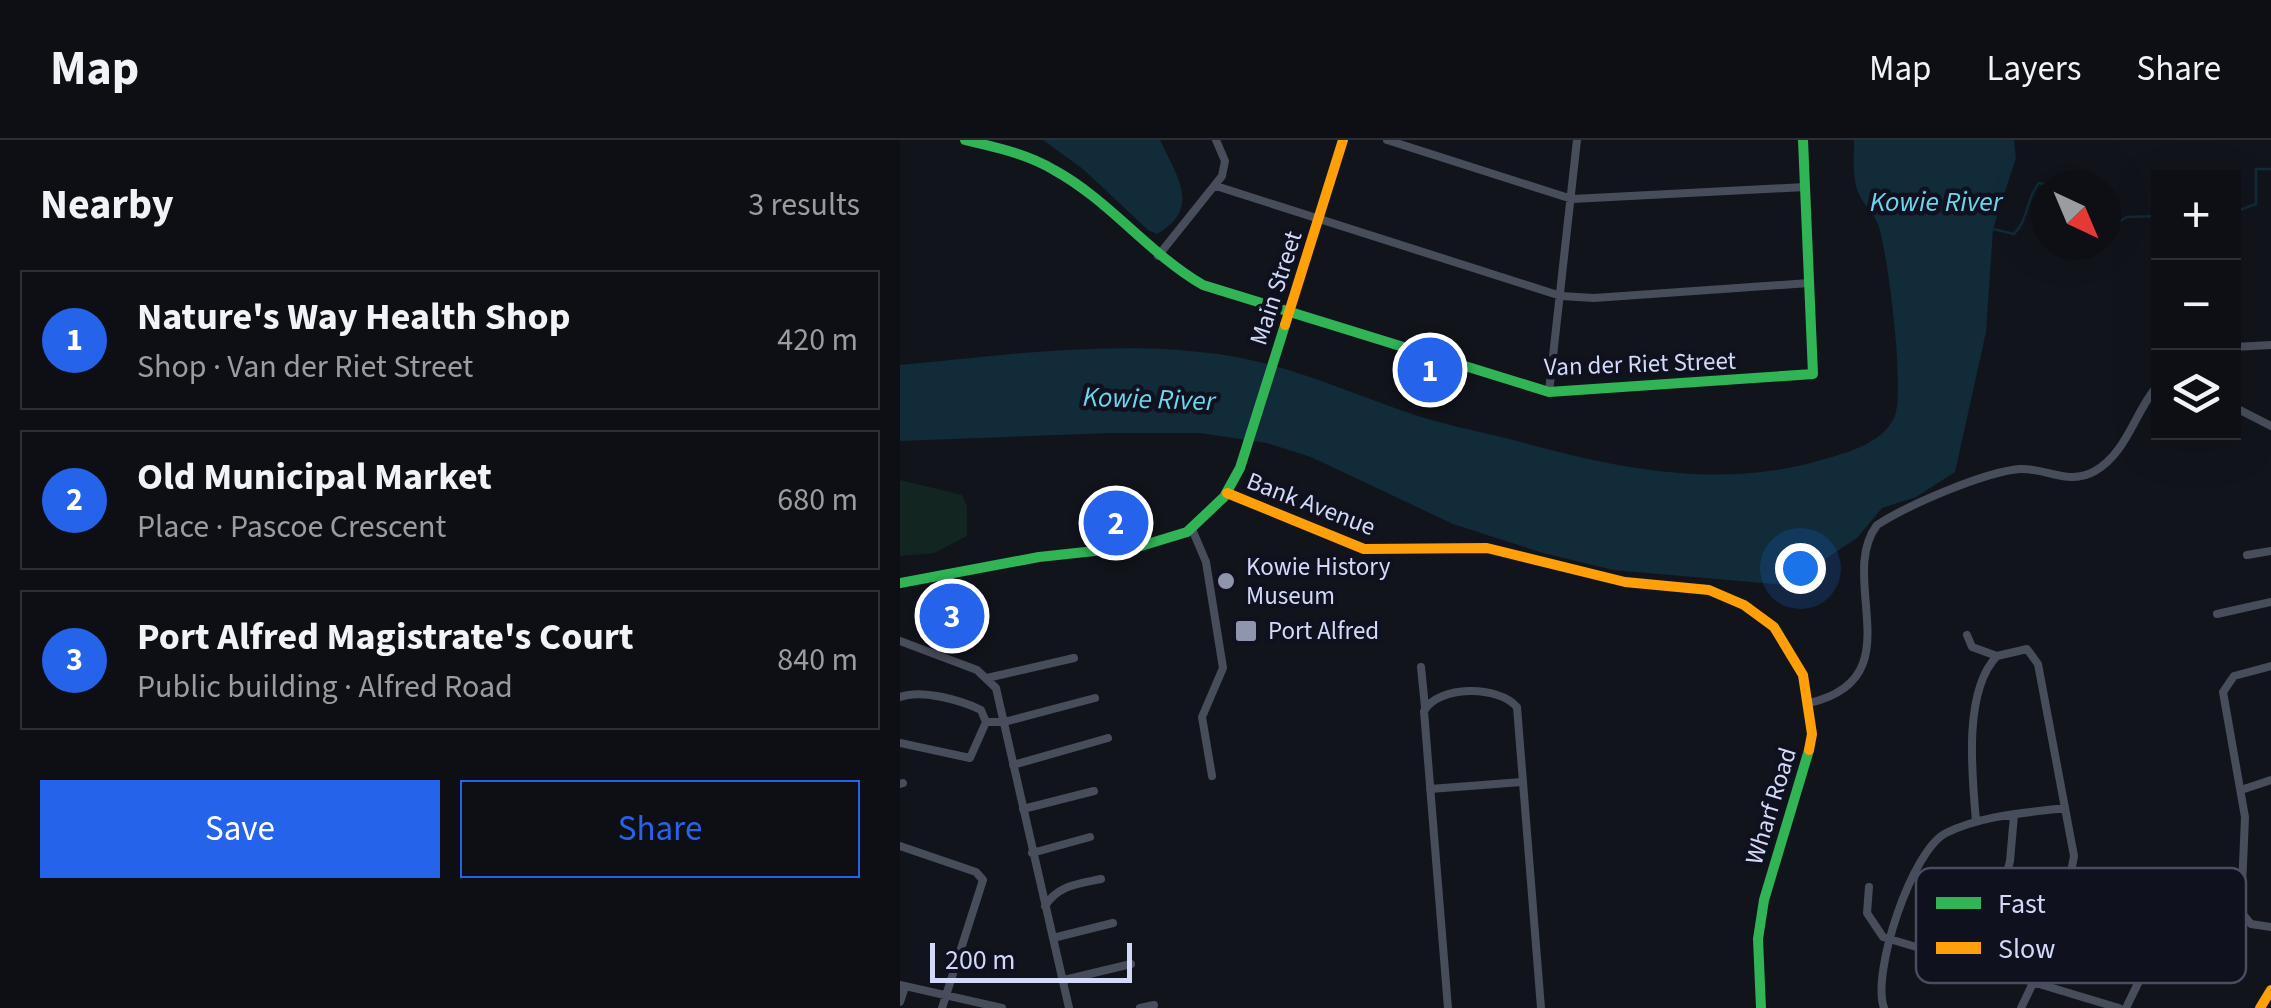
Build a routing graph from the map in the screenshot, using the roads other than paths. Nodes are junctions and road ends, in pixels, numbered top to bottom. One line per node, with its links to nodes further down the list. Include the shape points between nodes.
1 (965, 140): 11 (street, Van der Riet Street, via 1059,172)
2 (1216, 140): 7 (street, via 1225,164)
3 (1343, 140): 10 (street, Main Street)
4 (1387, 140): 9 (street)
5 (1578, 140): 9 (street)
6 (1803, 140): 8 (street)
7 (1216, 186): 10 (street); 11 (street)
8 (1805, 187): 9 (street); 12 (street)
9 (1572, 199): 13 (street)
10 (1320, 218): 13 (street); 14 (street, Main Street)
11 (1158, 256): 14 (street, Van der Riet Street, via 1203,285)
12 (1809, 283): 13 (street); 17 (street, Van der Riet Street, via 1813,374)
13 (1561, 296): 17 (street)
14 (1290, 312): 17 (street, Van der Riet Street); 21 (street, Main Street)
15 (2271, 345): 16 (street)
16 (2241, 347)
17 (1550, 392)
18 (2151, 397): 38 (street, via 2117,452 2090,474 2007,471 1877,525 1867,544 1869,626 1862,662 1842,692)
19 (2241, 411): 20 (street)
20 (2271, 426)
21 (1227, 494): 22 (street); 26 (street, Bank Avenue, via 1371,551 1500,550 1625,582)
22 (1192, 529): 25 (street, via 1148,548 1059,554); 45 (street, via 1206,562 1224,668 1202,717)
23 (2271, 551): 24 (street)
24 (2247, 555)
25 (900, 583)
26 (1721, 594): 38 (street, Wharf Road, via 1759,615 1789,645)
27 (2271, 602): 28 (street)
28 (2217, 614)
29 (1966, 635): 31 (street, via 1972,648)
30 (901, 642): 35 (street)
31 (1997, 656): 51 (street, via 2022,648 2038,664); 54 (street, via 1979,685 1972,751)
32 (1074, 658): 35 (street)
33 (2271, 666): 50 (street, via 2234,676 2224,687)
34 (1422, 667): 39 (street)
35 (987, 678): 41 (street)
36 (900, 697): 40 (street, via 971,706)
37 (1095, 698): 41 (street)
38 (1809, 703): 88 (street, Wharf Road, via 1810,754 1762,910)
39 (1425, 709): 47 (street, via 1451,694 1508,697 1517,708); 48 (street)
40 (986, 722): 41 (street); 43 (street, via 970,758)
41 (1004, 722): 44 (street)
42 (1108, 738): 44 (street)
43 (900, 743)
44 (1013, 765): 52 (street)
45 (1212, 776)
46 (2271, 780): 50 (street)
47 (1522, 782): 48 (street); 87 (street)
48 (1430, 789): 86 (street)
49 (1094, 790): 52 (street)
50 (2241, 790): 61 (street)
51 (2065, 808): 53 (street); 60 (street)
52 (1023, 809): 57 (street)
53 (2014, 815): 54 (street); 59 (street)
54 (1976, 822): 58 (street, via 1933,843)
55 (1090, 837): 57 (street)
56 (900, 846): 79 (street, via 983,880)
57 (1032, 852): 65 (street)
58 (1920, 868)
59 (2008, 868)
60 (2072, 868)
61 (2243, 868)
62 (1916, 875): 70 (street)
63 (1100, 879): 65 (street, via 1065,887)
64 (1870, 887): 70 (street, via 1869,918)
65 (1045, 906): 69 (street)
66 (2246, 919): 68 (street)
67 (1113, 923): 69 (street)
68 (2271, 927)
69 (1053, 938): 73 (street)
70 (1890, 939): 71 (street); 89 (street, via 1880,986)
71 (1916, 946)
72 (1131, 964): 73 (street)
73 (1064, 980): 84 (street)
74 (2034, 983): 90 (street)
75 (2038, 983): 91 (street)
76 (2137, 983): 91 (street)
77 (902, 986): 79 (street); 80 (street)
78 (2271, 990): 92 (street)
79 (946, 996): 82 (street); 83 (street)
80 (900, 1002)
81 (1154, 1004): 85 (street)
82 (942, 1008)
83 (1002, 1008)
84 (1069, 1008)
85 (1140, 1008)
86 (1448, 1008)
87 (1540, 1008)
88 (1761, 1008)
89 (1884, 1008)
90 (2021, 1008)
91 (2122, 1008)
92 (2260, 1008)

